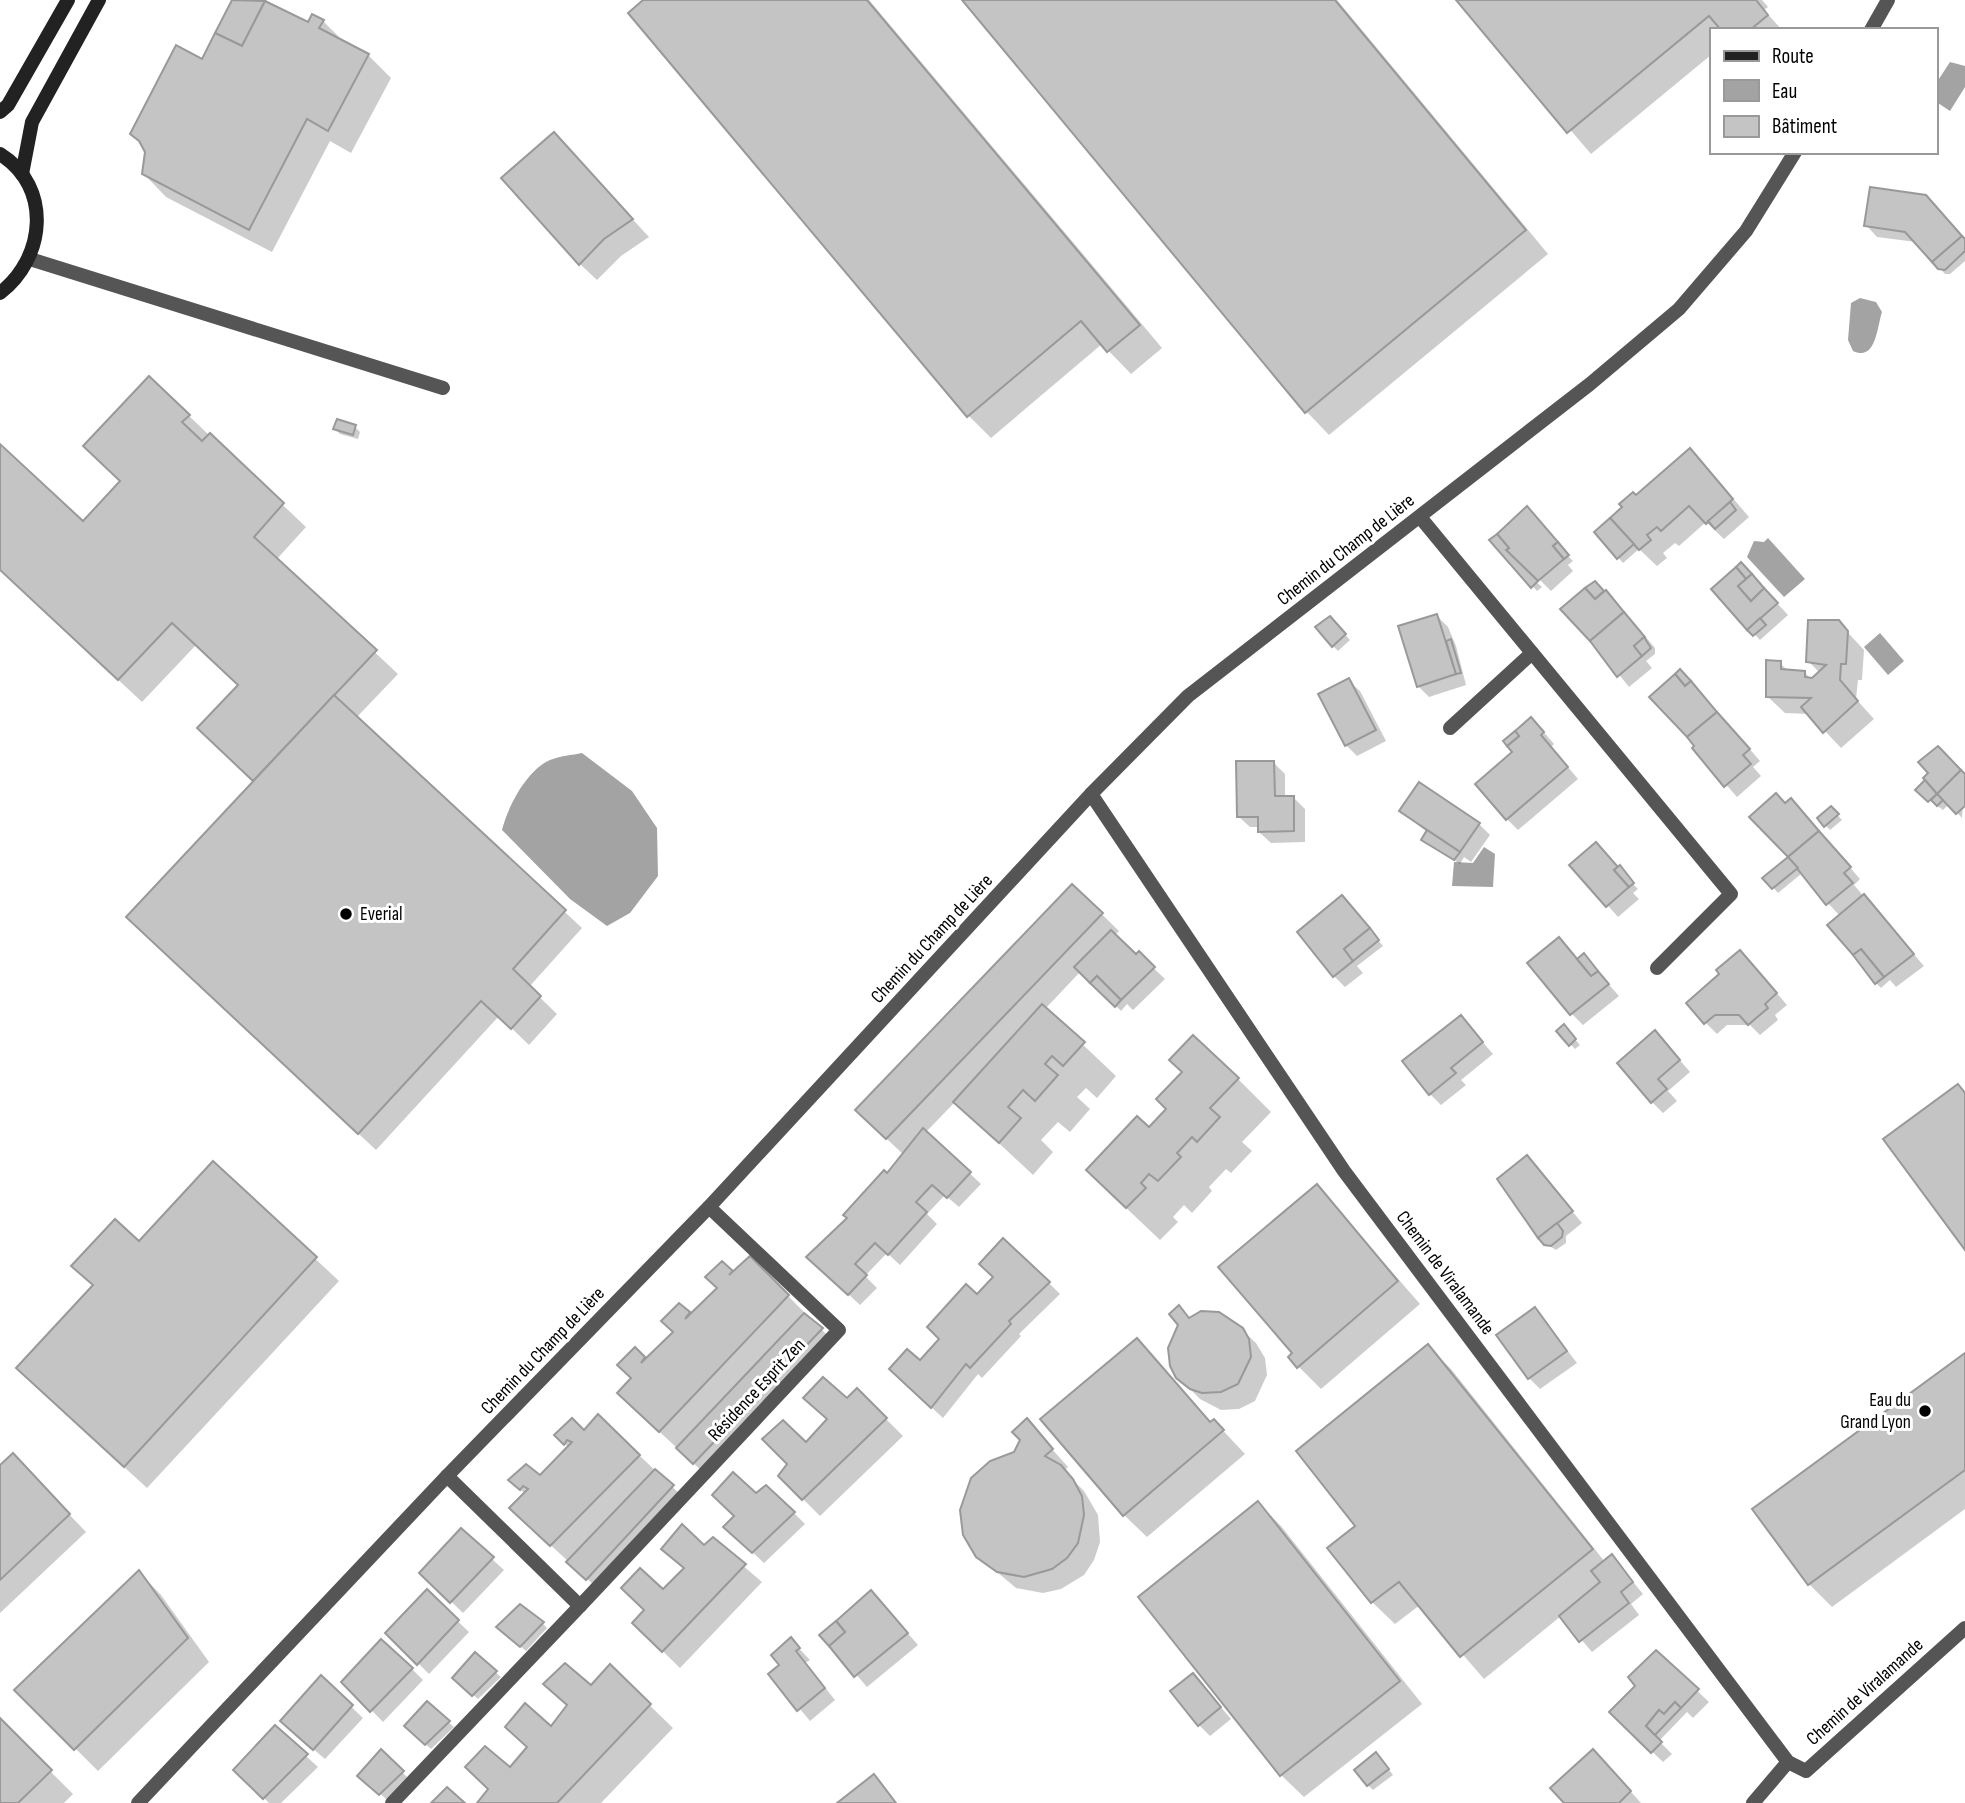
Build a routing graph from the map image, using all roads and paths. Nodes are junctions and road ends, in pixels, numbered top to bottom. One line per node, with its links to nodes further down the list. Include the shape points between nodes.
1 (68, 0): 5 (main road, via 8,105)
2 (99, 0): 8 (main road, via 32,122)
3 (1888, 0): 4 (street)
4 (1872, 28)
5 (0, 111)
6 (0, 154): 8 (main road)
7 (1794, 154): 12 (street, Chemin du Champ de Lière, via 1746,231 1679,309)
8 (22, 174): 9 (main road, via 38,216)
9 (30, 259): 10 (main road); 11 (street)
10 (0, 293)
11 (443, 388)
12 (1420, 517): 13 (street); 15 (street, Chemin du Champ de Lière, via 1188,696)
13 (1532, 653): 14 (street); 16 (street, via 1731,894)
14 (1450, 728)
15 (1091, 794): 17 (street, Chemin du Champ de Lière); 21 (street, Chemin de Viralamande, via 1344,1171)
16 (1657, 968)
17 (709, 1207): 18 (street, Chemin du Champ de Lière); 19 (street, Résidence Esprit Zen, via 839,1331)
18 (447, 1476): 19 (street); 22 (street, Chemin du Champ de Lière)
19 (580, 1606): 23 (street, Résidence Esprit Zen)
20 (1965, 1628): 21 (street, Chemin de Viralamande, via 1806,1771)
21 (1788, 1762): 24 (street)
22 (138, 1803)
23 (391, 1803)
24 (1753, 1803)

